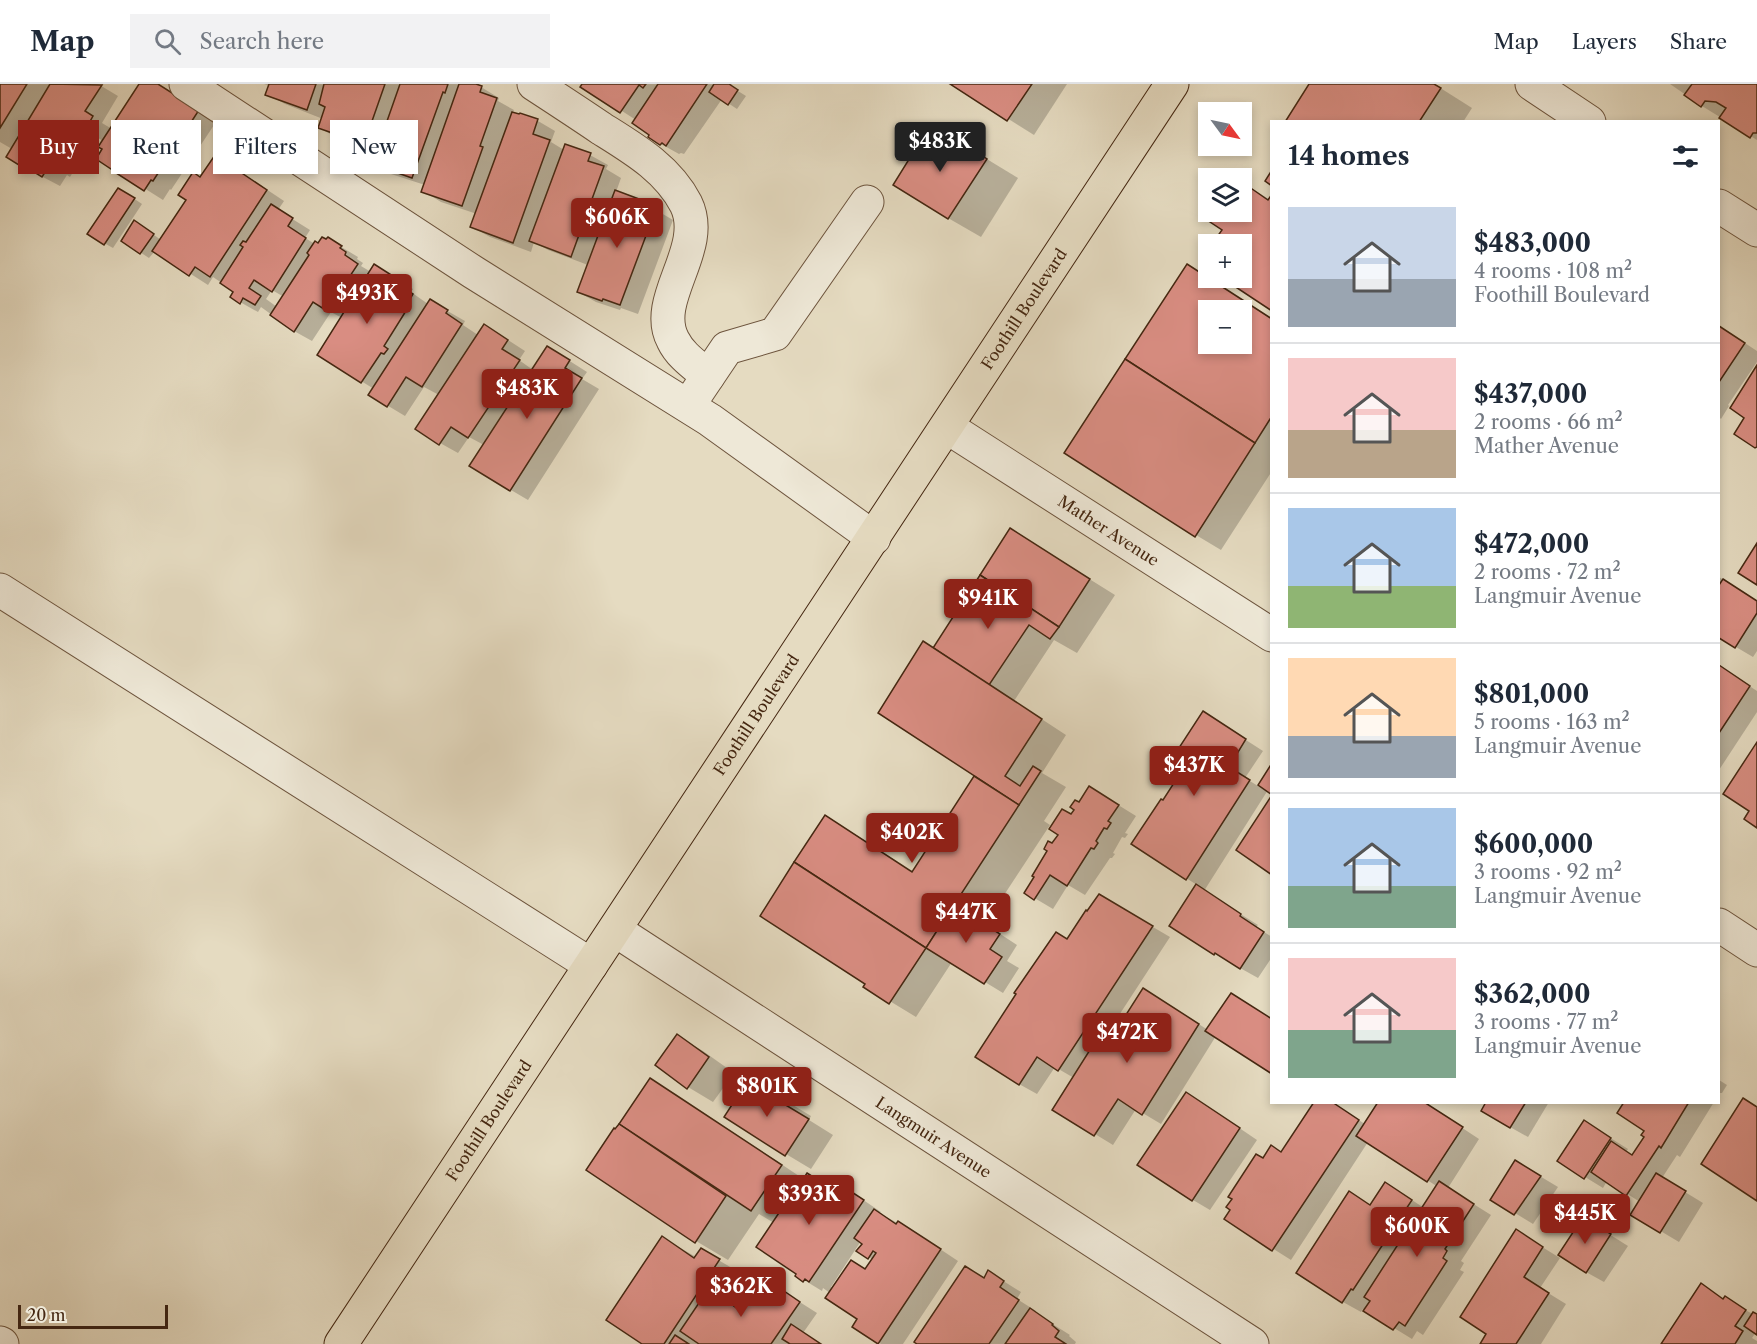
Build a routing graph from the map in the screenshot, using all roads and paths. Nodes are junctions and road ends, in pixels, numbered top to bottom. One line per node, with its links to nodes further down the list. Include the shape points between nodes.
1 (186, 84): 10 (street, via 473,272)
2 (534, 84): 9 (street, via 647,158 687,206 691,229 668,309 668,330 681,354)
3 (1172, 84): 11 (main road, Foothill Boulevard)
4 (1532, 84): 5 (street)
5 (1586, 120)
6 (867, 202): 9 (street, via 775,334 727,348)
7 (1720, 207): 8 (street)
8 (1757, 230)
9 (708, 376): 10 (street)
10 (688, 406): 12 (street)
11 (947, 426): 12 (main road, Foothill Boulevard); 14 (street, Mather Avenue)
12 (874, 538): 16 (main road, Foothill Boulevard)
13 (0, 590): 18 (street)
14 (1270, 634)
15 (1720, 926): 17 (street)
16 (615, 930): 18 (main road, Foothill Boulevard); 20 (street, Langmuir Avenue)
17 (1757, 950)
18 (591, 965): 19 (main road, Foothill Boulevard)
19 (341, 1344)
20 (1252, 1344)

